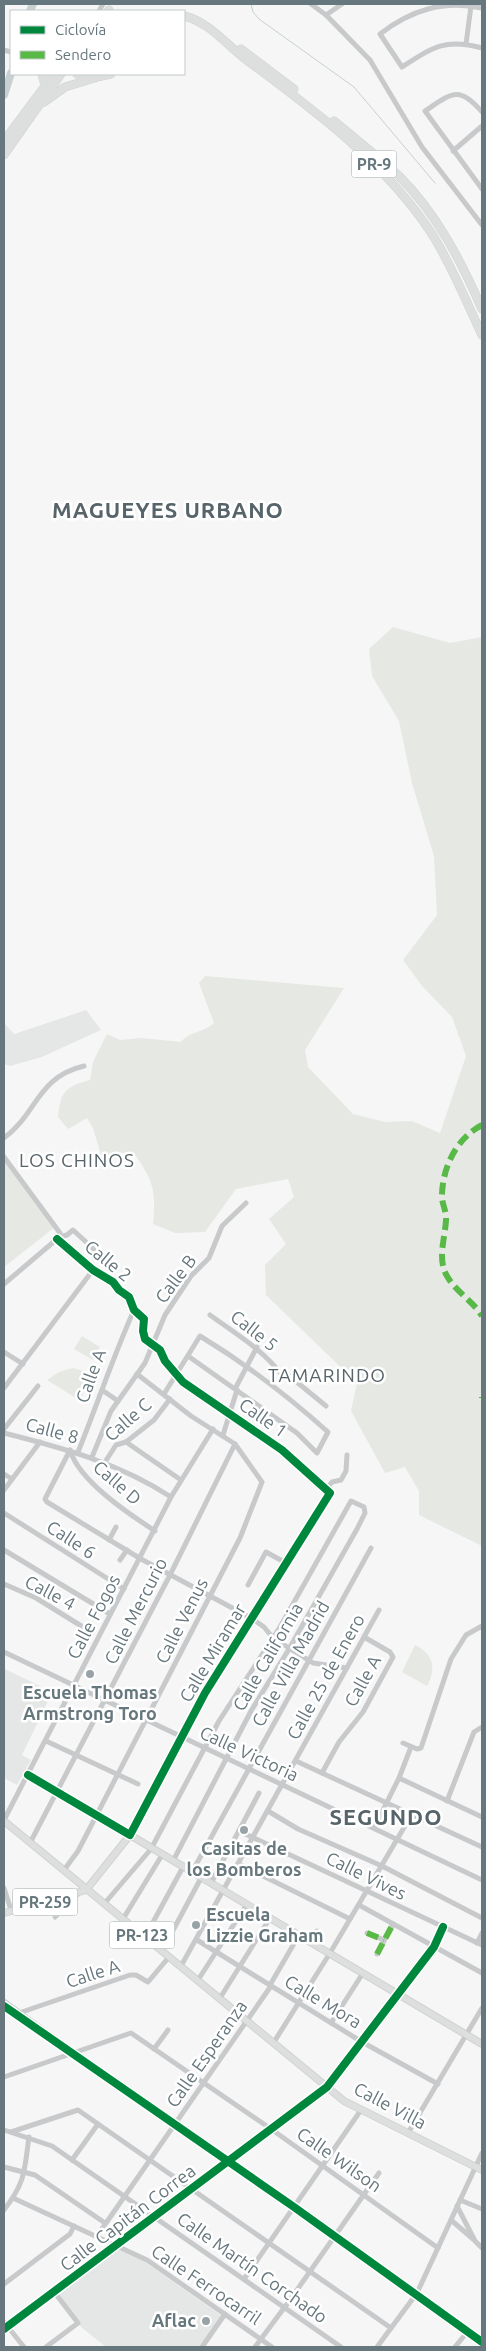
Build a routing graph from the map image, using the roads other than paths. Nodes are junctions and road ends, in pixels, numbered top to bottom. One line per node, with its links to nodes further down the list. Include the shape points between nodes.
1 (311, 4): 6 (street)
2 (342, 4): 6 (street)
3 (471, 6): 4 (street); 8 (street); 8 (street, via 436,5 412,13 380,34 402,67 432,48)
4 (482, 8)
5 (185, 14): 7 (highway, via 203,18)
6 (326, 15): 26 (street, via 370,60 422,147)
7 (218, 33): 27 (highway, PR-9, via 310,102 400,178 441,229); 28 (highway, PR-9, via 332,126 395,186 425,224 446,258)
8 (466, 44): 9 (street)
9 (482, 48)
10 (42, 75): 16 (highway)
11 (53, 75): 16 (highway)
12 (60, 75): 17 (highway)
13 (88, 75): 15 (highway)
14 (106, 75): 15 (highway)
15 (100, 76): 17 (highway, via 60,89)
16 (45, 86): 20 (highway)
17 (36, 110): 22 (highway)
18 (482, 112): 21 (street, via 470,98 460,93 449,95 425,110)
19 (482, 126): 21 (street)
20 (4, 141)
21 (453, 151): 24 (street)
22 (4, 155)
23 (482, 176): 24 (street)
24 (476, 181): 25 (street)
25 (482, 189)
26 (482, 225)
27 (482, 309)
28 (482, 335)
29 (84, 1066): 30 (street, via 72,1068 49,1083 16,1128)
30 (4, 1138)
31 (4, 1157): 33 (street, via 60,1232)
32 (246, 1203): 39 (street, Calle B, via 222,1226 209,1258 191,1276 165,1315)
33 (58, 1238): 34 (street, via 73,1230); 35 (street, Calle 2); 36 (street)
34 (98, 1253)
35 (94, 1270): 37 (street, Calle 2, via 129,1297); 43 (street)
36 (4, 1284)
37 (134, 1310): 39 (street, Calle 2, via 144,1320 144,1335); 49 (street, Calle A)
38 (210, 1314): 40 (street, Calle 5)
39 (153, 1346): 45 (street, Calle 1, via 160,1350); 46 (street, Calle B)
40 (257, 1347): 44 (street); 54 (street, Calle 5, via 282,1375 287,1374)
41 (4, 1352): 43 (street)
42 (188, 1356): 44 (street, Calle C, via 200,1336); 45 (street, Calle C); 50 (street)
43 (23, 1364): 48 (street)
44 (246, 1368): 50 (street); 50 (street, via 277,1389 328,1432 317,1453 296,1433)
45 (176, 1373): 51 (street, Calle C); 55 (street, Calle 1, via 183,1382)
46 (137, 1374): 51 (street); 53 (street, Calle B)
47 (38, 1386): 57 (street)
48 (4, 1388)
49 (102, 1390): 53 (street); 63 (street, Calle A)
50 (236, 1390): 55 (street)
51 (164, 1394): 52 (street)
52 (170, 1398): 56 (street, via 191,1416); 60 (street, Calle C, via 154,1420)
53 (118, 1400): 65 (street, Calle B)
54 (326, 1406)
55 (230, 1414): 58 (street); 70 (street, Calle 1, via 282,1450)
56 (214, 1429): 58 (street); 69 (street, Calle Fogos)
57 (4, 1431): 59 (street, Calle 8)
58 (223, 1435): 61 (street)
59 (40, 1442): 62 (street, Calle 8); 68 (street)
60 (126, 1442): 66 (street, Calle C, via 118,1443); 69 (street)
61 (235, 1444): 83 (street, Calle Mercurio); 87 (street, Calle Venus, via 262,1482 240,1538)
62 (70, 1450): 63 (street, Calle 8); 75 (street, Calle D, via 72,1458 87,1476); 76 (street, via 46,1500)
63 (78, 1452): 65 (street, Calle 8)
64 (347, 1455): 70 (street, Calle Miramar, via 344,1475 340,1482 332,1482)
65 (92, 1458): 66 (street, Calle 8)
66 (103, 1461): 72 (street)
67 (4, 1474): 68 (street)
68 (12, 1479): 71 (street)
69 (181, 1480): 72 (street, Calle Fogos)
70 (329, 1489): 82 (street, Calle Miramar)
71 (4, 1490)
72 (171, 1497): 75 (street, Calle Fogos)
73 (4, 1513): 86 (street, Calle 6)
74 (116, 1528): 76 (street)
75 (155, 1531): 80 (street, Calle Fogos)
76 (109, 1540): 79 (street)
77 (371, 1548): 97 (street, Calle Villa Madrid)
78 (4, 1550): 89 (street)
79 (126, 1550): 80 (street); 81 (street)
80 (141, 1559): 83 (street); 86 (street, Calle Fogos)
81 (120, 1560)
82 (286, 1562): 85 (street, via 266,1552); 90 (street, Calle Miramar)
83 (170, 1575): 87 (street); 102 (street, Calle Mercurio)
84 (4, 1584): 91 (street, Calle 4, via 36,1598)
85 (248, 1585)
86 (124, 1590): 89 (street, Calle Fogos)
87 (210, 1598): 90 (street); 103 (street, Calle Venus)
88 (379, 1610): 93 (street, Calle 25 de Enero)
89 (110, 1614): 100 (street, Calle Fogos)
90 (251, 1618): 94 (street); 101 (street, Calle Miramar)
91 (82, 1627)
92 (480, 1627): 108 (street, via 466,1635 454,1654 421,1748)
93 (364, 1637): 98 (street, Calle 25 de Enero); 114 (street, Calle A, via 390,1652 393,1659)
94 (273, 1638): 95 (street); 95 (street, Calle California, via 351,1501 364,1507 365,1513); 109 (street, via 235,1695)
95 (289, 1649): 97 (street); 111 (street, Calle California, via 251,1711)
96 (4, 1652): 100 (street, Calle Victoria)
97 (308, 1660): 98 (street, via 317,1665); 113 (street, Calle Villa Madrid)
98 (347, 1668): 112 (street, Calle 25 de Enero)
99 (198, 1682): 101 (street)
100 (74, 1685): 102 (street, Calle Victoria); 106 (street, Calle Fogos)
101 (209, 1688): 105 (street, Calle Miramar)
102 (105, 1701): 103 (street, Calle Victoria); 110 (street, Calle Mercurio)
103 (146, 1720): 105 (street, Calle Victoria); 115 (street, Calle Venus)
104 (482, 1727): 122 (street, via 474,1732)
105 (183, 1738): 109 (street, Calle Victoria); 131 (street, Calle Miramar)
106 (46, 1741): 110 (street); 116 (street, Calle Fogos)
107 (403, 1743): 108 (street)
108 (411, 1747): 117 (street)
109 (206, 1749): 111 (street, Calle Victoria); 136 (street)
110 (76, 1755): 115 (street); 120 (street, Calle Mercurio)
111 (228, 1759): 113 (street, Calle Victoria); 138 (street, Calle California)
112 (296, 1761): 114 (street); 119 (street, Calle 25 de Enero)
113 (250, 1770): 119 (street, Calle Victoria); 143 (street, Calle Villa Madrid)
114 (322, 1773): 123 (street)
115 (117, 1774): 118 (street); 126 (street, Calle Venus)
116 (28, 1775): 120 (street); 128 (street, Calle Fogos)
117 (398, 1778): 122 (street); 123 (street)
118 (138, 1784)
119 (283, 1785): 124 (street, Calle 25 de Enero); 129 (street, Calle Victoria)
120 (57, 1791): 126 (street); 134 (street, Calle Mercurio)
121 (259, 1793): 130 (street)
122 (447, 1801): 127 (street)
123 (387, 1802): 125 (street); 129 (street)
124 (268, 1812): 132 (street, Calle 25 de Enero); 140 (street)
125 (412, 1814): 133 (street); 135 (street)
126 (97, 1815): 131 (street); 142 (street)
127 (482, 1818)
128 (4, 1820): 134 (main road, Calle Villa / PR-123)
129 (374, 1828): 133 (street, Calle Victoria)
130 (239, 1831): 132 (street, Calle Vives); 146 (street)
131 (130, 1836): 136 (main road); 150 (main road, Calle Miramar)
132 (253, 1838): 139 (street, Calle 25 de Enero); 149 (street, Calle Vives)
133 (398, 1839): 140 (street); 145 (street, Calle Victoria)
134 (30, 1843): 142 (main road, Calle Villa / PR-123)
135 (482, 1847)
136 (151, 1849): 137 (main road); 151 (street)
137 (162, 1855): 138 (main road); 159 (street)
138 (173, 1861): 141 (main road)
139 (239, 1864): 148 (street, Calle 25 de Enero); 160 (street)
140 (382, 1866): 149 (street); 158 (street)
141 (183, 1867): 143 (main road); 167 (street)
142 (64, 1870): 150 (main road, Calle Villa / PR-123)
143 (192, 1872): 144 (main road)
144 (201, 1878): 146 (main road); 173 (street)
145 (482, 1880)
146 (211, 1883): 148 (main road)
147 (4, 1888): 154 (street)
148 (224, 1890): 152 (main road); 168 (street, Calle 25 de Enero)
149 (367, 1890): 153 (street); 162 (street, Calle Vives)
150 (83, 1891): 151 (main road, Calle Villa / PR-123); 154 (main road, PR-259); 156 (street)
151 (104, 1904): 159 (main road, Calle Villa / PR-123)
152 (247, 1904): 157 (main road); 174 (street)
153 (359, 1905): 160 (street); 161 (street)
154 (11, 1910): 155 (main road, PR-259)
155 (4, 1913)
156 (55, 1917)
157 (270, 1918): 166 (main road); 179 (street)
158 (482, 1918)
159 (123, 1919): 167 (main road, Calle Villa / PR-123)
160 (350, 1919): 175 (street)
161 (393, 1924): 169 (street); 172 (street)
162 (443, 1927): 171 (street, Calle Vives); 172 (street, Calle Capitán Correa)
163 (317, 1931): 170 (street)
164 (367, 1933): 169 (street)
165 (482, 1933): 171 (street)
166 (299, 1935): 170 (main road); 183 (street, Calle Esperanza)
167 (145, 1937): 173 (main road, Calle Villa / PR-123)
168 (197, 1940): 174 (street, Calle Mora); 178 (street, Calle 25 de Enero)
169 (384, 1940): 176 (street)
170 (311, 1942): 175 (main road)
171 (480, 1944)
172 (434, 1947): 181 (street); 184 (street, Calle Capitán Correa)
173 (162, 1951): 177 (main road, Calle Villa / PR-123)
174 (217, 1952): 179 (street, Calle Mora); 182 (street)
175 (330, 1953): 180 (main road); 187 (street)
176 (377, 1954)
177 (169, 1957): 178 (main road, Calle Villa / PR-123); 190 (street, Calle A, via 148,1982 130,1975)
178 (181, 1966): 182 (main road, Calle Villa / PR-123)
179 (240, 1967): 183 (street, Calle Mora); 185 (street)
180 (363, 1973): 184 (main road); 192 (street)
181 (482, 1973)
182 (198, 1980): 185 (main road, Calle Villa / PR-123)
183 (270, 1986): 187 (street, Calle Mora); 191 (street, Calle Esperanza)
184 (399, 1994): 194 (main road); 196 (street, Calle Capitán Correa)
185 (220, 1998): 191 (main road, Calle Villa / PR-123)
186 (4, 2001): 190 (street)
187 (299, 2003): 192 (street, Calle Mora); 195 (street)
188 (4, 2006): 190 (street)
189 (482, 2008): 194 (street)
190 (18, 2013): 199 (street)
191 (247, 2020): 195 (main road, Calle Villa / PR-123); 201 (street, Calle Esperanza)
192 (331, 2023): 196 (street, Calle Mora)
193 (168, 2030): 198 (street)
194 (467, 2035): 197 (main road); 202 (street)
195 (274, 2042): 203 (main road, Calle Villa / PR-123)
196 (362, 2042): 202 (street, Calle Mora); 203 (street, Calle Capitán Correa)
197 (482, 2044)
198 (154, 2049): 199 (street, Calle Wilson, via 131,2033); 201 (street, Calle Wilson)
199 (73, 2053): 200 (street); 206 (street)
200 (4, 2077)
201 (204, 2084): 206 (street, Calle Esperanza); 207 (street, Calle Wilson)
202 (438, 2084): 210 (street)
203 (327, 2087): 204 (main road, Calle Villa / PR-123); 207 (street, Calle Capitán Correa)
204 (361, 2110): 210 (main road, Calle Villa / PR-123); 216 (street)
205 (98, 2124): 209 (street, via 78,2110); 213 (street); 214 (street)
206 (174, 2125): 214 (street, Calle Esperanza); 215 (street)
207 (271, 2129): 215 (street, Calle Capitán Correa); 216 (street, Calle Wilson)
208 (4, 2130): 209 (street, Calle Martín Corchado)
209 (11, 2132): 211 (street, Calle Martín Corchado)
210 (408, 2133): 218 (main road, Calle Villa / PR-123)
211 (29, 2137): 213 (street, Calle Martín Corchado, via 46,2143); 219 (street)
212 (482, 2153): 218 (street)
213 (72, 2160): 223 (street, Calle Martín Corchado)
214 (150, 2160): 221 (street); 223 (street, Calle Esperanza)
215 (228, 2161): 221 (street, Calle Capitán Correa); 227 (street)
216 (323, 2166): 222 (street, Calle Wilson); 227 (street)
217 (4, 2167): 219 (street)
218 (479, 2168): 225 (street)
219 (24, 2172): 224 (street, via 20,2188); 232 (street, via 35,2175)
220 (378, 2173): 222 (street)
221 (191, 2188): 230 (street, Calle Capitán Correa); 237 (street)
222 (362, 2194): 235 (street); 239 (street, Calle Wilson)
223 (124, 2196): 230 (street, Calle Martín Corchado); 232 (street, Calle Esperanza)
224 (9, 2200): 229 (street); 233 (street, Calle Ferrocarril)
225 (460, 2200): 226 (street); 228 (street)
226 (457, 2206): 231 (street); 236 (street)
227 (294, 2207): 235 (street); 237 (street)
228 (482, 2209)
229 (4, 2210)
230 (154, 2217): 238 (street, Calle Capitán Correa); 242 (street, Calle Martín Corchado)
231 (450, 2220): 236 (street); 239 (street)
232 (105, 2223): 234 (street, Calle Esperanza)
233 (74, 2226): 234 (street, Calle Ferrocarril); 243 (street, via 70,2234)
234 (97, 2236): 238 (street, Calle Ferrocarril)
235 (335, 2236): 241 (street); 245 (street)
236 (474, 2241): 240 (street)
237 (269, 2243): 241 (street); 242 (street)
238 (117, 2245): 244 (street, Calle Capitán Correa); 247 (street, Calle Ferrocarril, via 147,2260)
239 (438, 2248): 245 (street)
240 (482, 2248)
241 (310, 2272): 246 (street); 249 (street)
242 (244, 2279): 246 (street, Calle Martín Corchado)
243 (4, 2284)
244 (55, 2293): 248 (street, Calle Capitán Correa); 254 (street, via 78,2322)
245 (416, 2293): 249 (street); 250 (street)
246 (284, 2308): 251 (street); 258 (street, Calle Martín Corchado)
247 (225, 2314): 251 (street, Calle Ferrocarril); 255 (street)
248 (5, 2326): 253 (street)
249 (391, 2328): 259 (street)
250 (468, 2331): 252 (street); 260 (street)
251 (261, 2339): 256 (street); 257 (street, Calle Ferrocarril)
252 (482, 2342)
253 (24, 2347)
254 (46, 2347)
255 (202, 2347)
256 (255, 2347)
257 (272, 2347)
258 (341, 2347)
259 (377, 2347)
260 (455, 2347)

